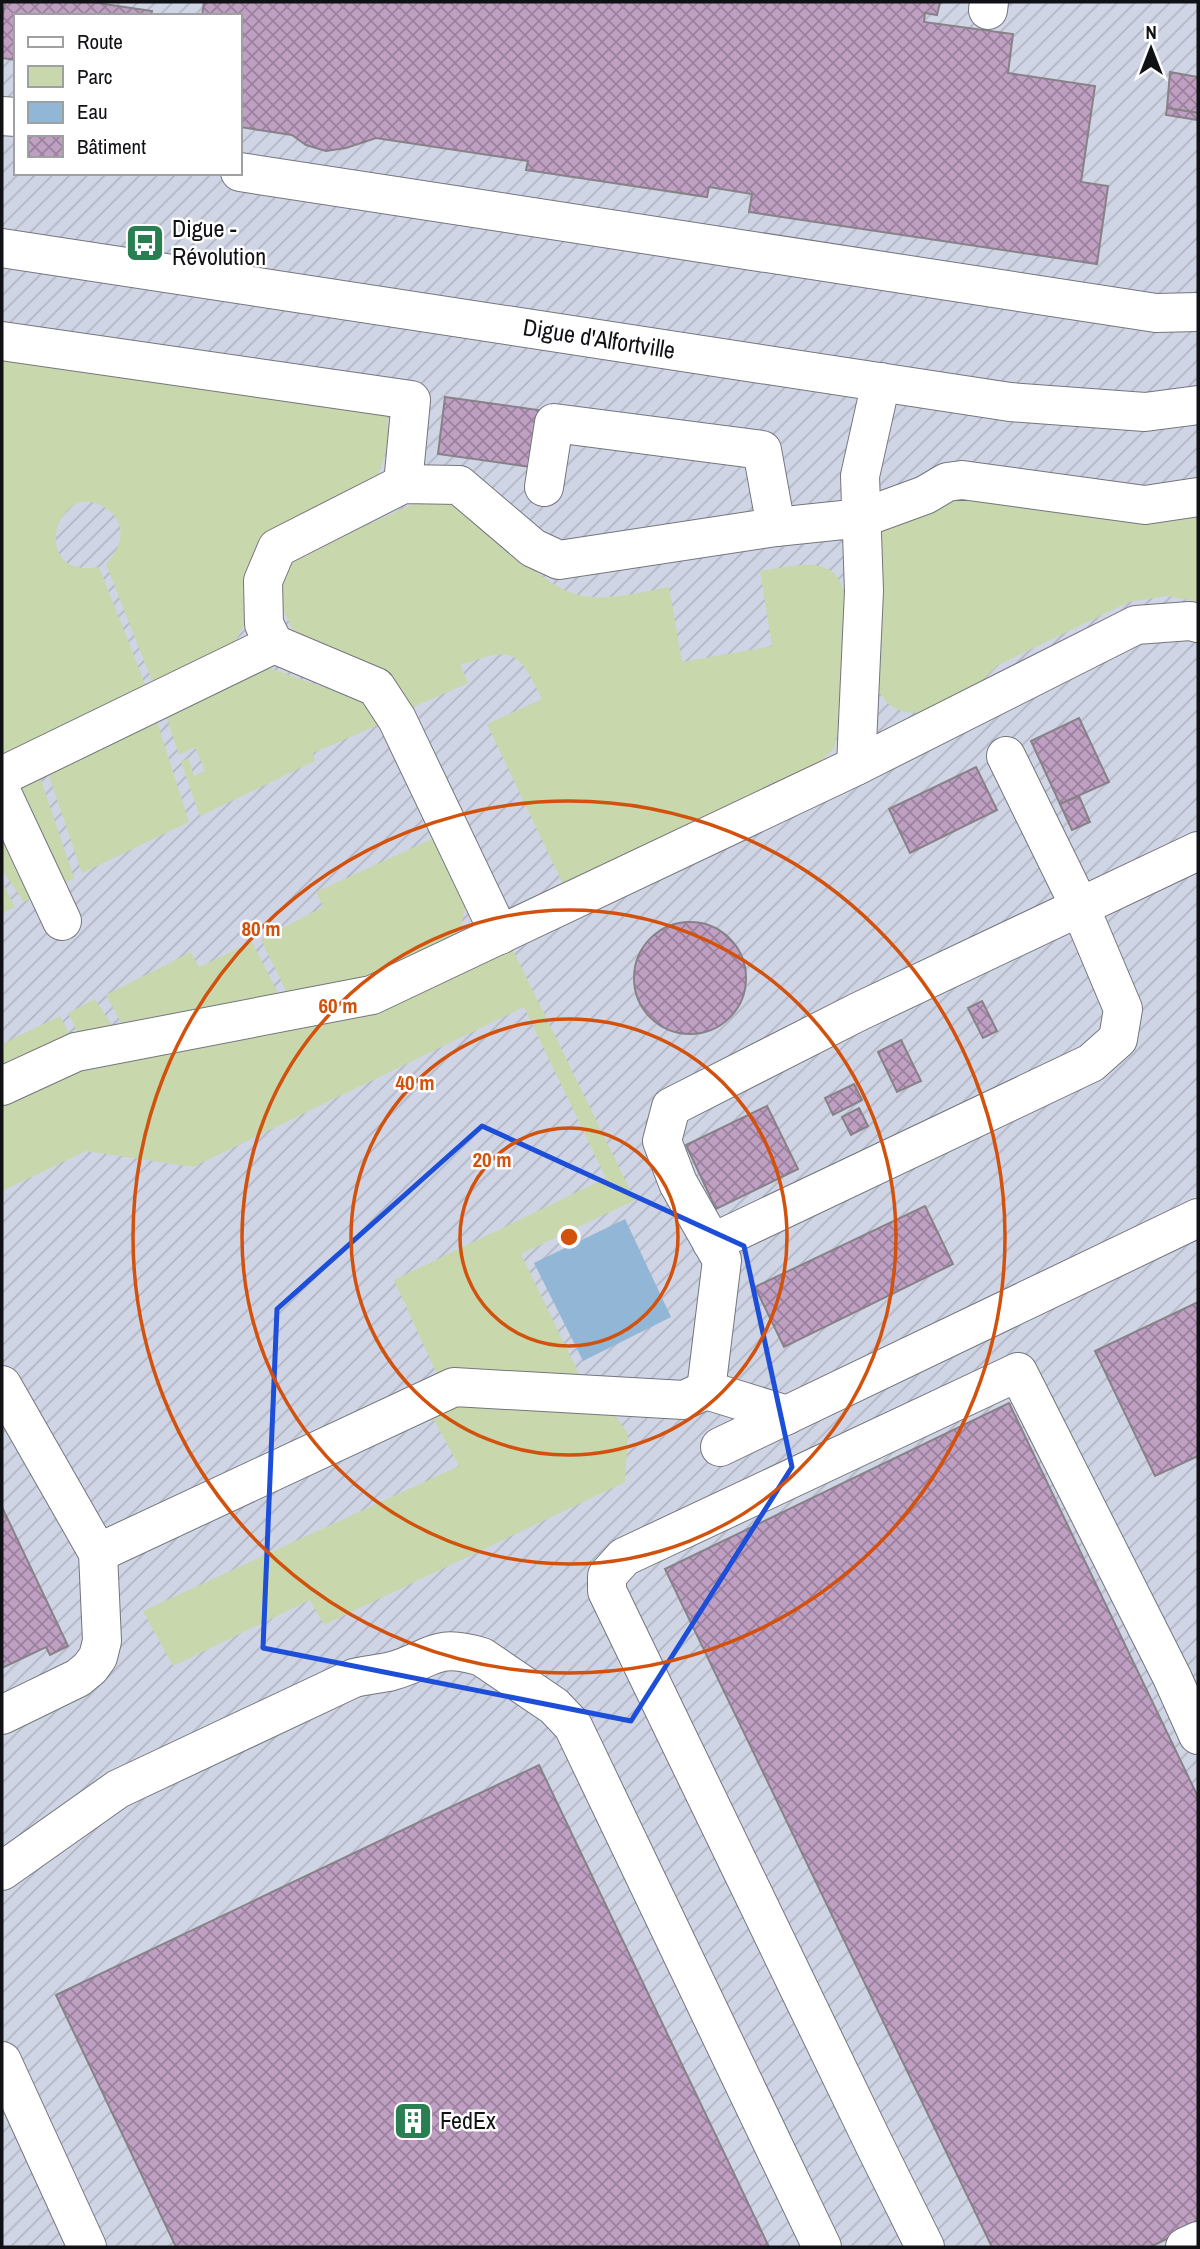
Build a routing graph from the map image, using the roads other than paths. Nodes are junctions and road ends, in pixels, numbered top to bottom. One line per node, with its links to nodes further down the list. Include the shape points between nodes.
1 (242, 172): 3 (street, via 1156,313)
2 (2, 248): 5 (street, Digue d'Alfortville)
3 (1198, 313)
4 (2, 341): 7 (street, via 411,400)
5 (881, 382): 6 (street, Digue d'Alfortville, via 1010,402 1145,412); 10 (street, via 860,476)
6 (1198, 405)
7 (403, 484): 11 (street, via 459,485 533,548 559,560); 13 (street, via 277,548 263,580 264,624)
8 (544, 486): 11 (street, via 554,423 762,450)
9 (1198, 498): 10 (street, via 1145,505 962,481 947,482)
10 (862, 518): 11 (street); 15 (street, via 864,592)
11 (776, 527)
12 (1198, 623): 15 (street, via 1136,625)
13 (274, 644): 16 (street); 21 (street, via 376,687 397,719)
14 (1006, 756): 19 (street)
15 (856, 766): 21 (street)
16 (2, 776)
17 (2, 793): 20 (street)
18 (1198, 851): 19 (street)
19 (1080, 907): 24 (street, via 1123,1009 1118,1039 1091,1062); 24 (street, via 671,1107 662,1141 678,1183)
20 (62, 921)
21 (500, 934): 22 (street, via 372,995 76,1052)
22 (2, 1086)
23 (1198, 1218): 27 (street)
24 (712, 1242): 26 (street, via 722,1259)
25 (2, 1385): 29 (street)
26 (706, 1390): 27 (street); 29 (street, via 684,1400 454,1387)
27 (787, 1415): 28 (street)
28 (720, 1447)
29 (98, 1553): 30 (street, via 102,1641 98,1657 78,1678)
30 (2, 1715)
31 (1198, 1735): 37 (street, via 1018,1372 624,1557 607,1576 607,1591)
32 (2, 1871): 36 (street, via 118,1789 354,1678 393,1671 434,1652 468,1652 482,1657 573,1726)
33 (2, 2061): 35 (street)
34 (1198, 2241): 38 (street)
35 (87, 2247)
36 (822, 2247)
37 (925, 2247)
38 (1185, 2247)

